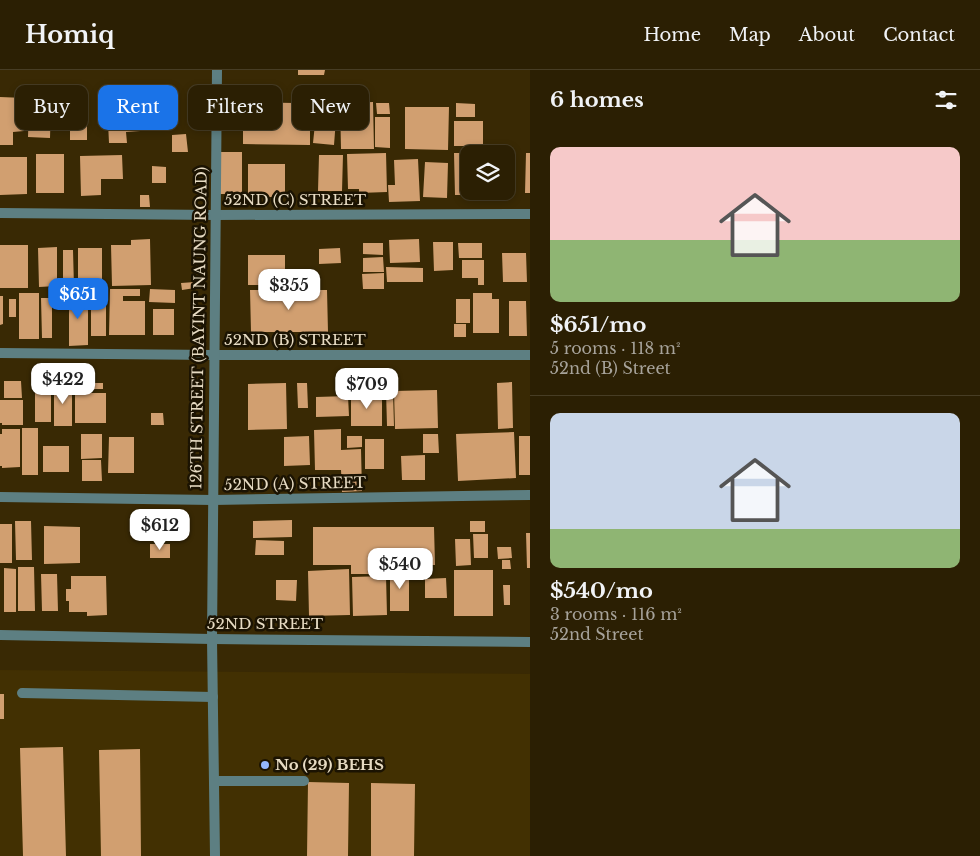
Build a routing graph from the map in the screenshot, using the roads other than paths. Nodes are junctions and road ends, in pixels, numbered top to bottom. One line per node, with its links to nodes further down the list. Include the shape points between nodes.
1 (217, 70): 4 (street, 126TH STREET (BAYINT NAUNG ROAD))
2 (0, 213): 4 (street, 52ND (C) STREET)
3 (530, 214): 4 (street, 52ND (C) STREET)
4 (215, 215): 6 (street, 126TH STREET (BAYINT NAUNG ROAD))
5 (0, 353): 6 (street, 52ND (B) STREET)
6 (214, 355): 7 (street, 52ND (B) STREET); 10 (street, 126TH STREET (BAYINT NAUNG ROAD))
7 (530, 356)
8 (530, 495): 10 (street, 52ND (A) STREET)
9 (0, 497): 10 (street, 52ND (A) STREET)
10 (213, 500): 12 (street, 126TH STREET (BAYINT NAUNG ROAD))
11 (0, 635): 12 (street, 52ND STREET)
12 (212, 639): 13 (street, 52ND STREET); 15 (street, 126TH STREET (BAYINT NAUNG ROAD))
13 (530, 642)
14 (22, 693): 15 (street)
15 (213, 697): 16 (street, 126TH STREET (BAYINT NAUNG ROAD))
16 (214, 781): 17 (street); 18 (street, 126TH STREET (BAYINT NAUNG ROAD))
17 (304, 781)
18 (215, 856)

